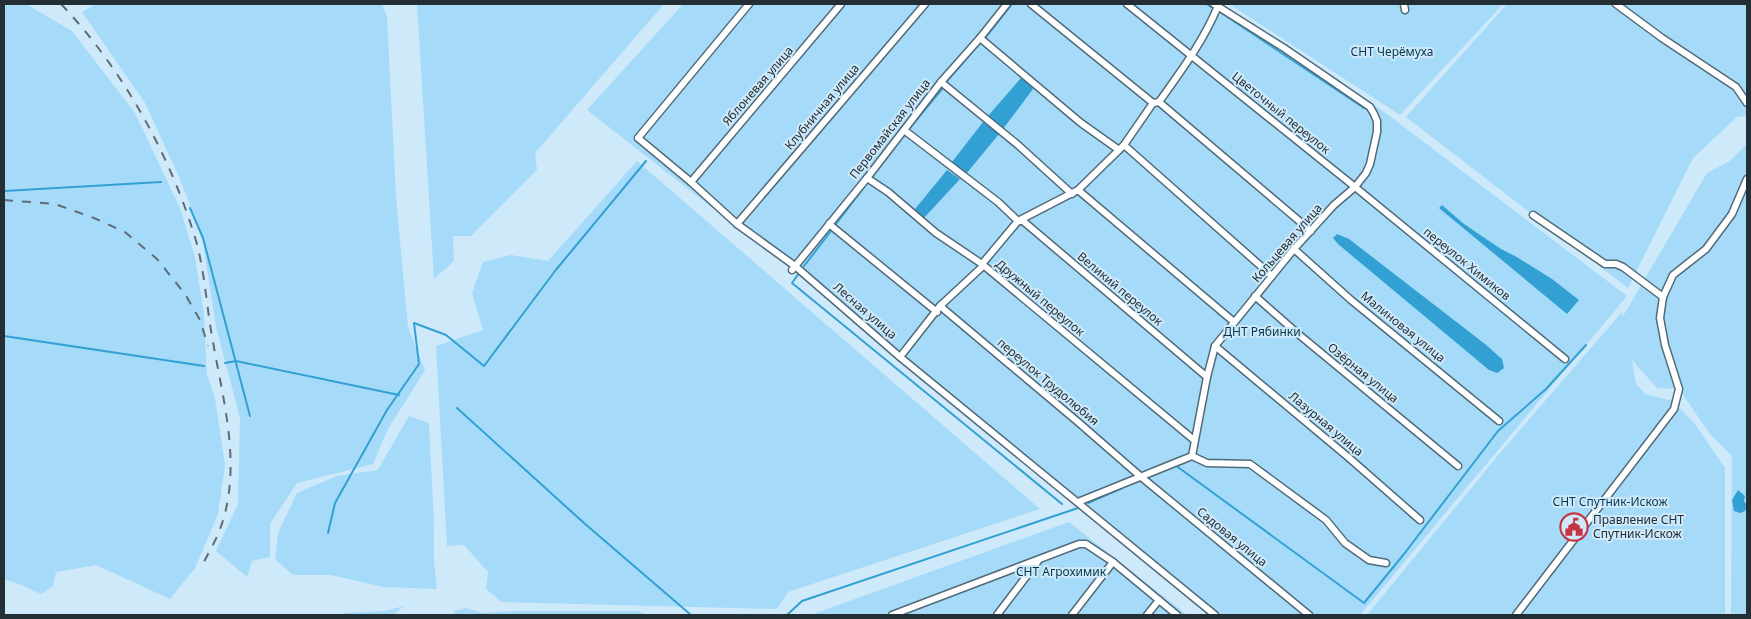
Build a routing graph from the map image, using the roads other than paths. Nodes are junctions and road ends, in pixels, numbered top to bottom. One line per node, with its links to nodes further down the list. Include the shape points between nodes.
1 (749, 4): 18 (street, Лесная улица, via 638,138)
2 (841, 4): 18 (street, Яблоневая улица)
3 (925, 4): 23 (street, Клубничная улица)
4 (1007, 4): 9 (street, Первомайская улица)
5 (1031, 4): 12 (street)
6 (1127, 4): 10 (street, Цветочный переулок)
7 (1616, 4): 13 (street, via 1736,87)
8 (1216, 5): 10 (street, via 1210,25); 19 (street, Кольцевая улица, via 1370,107 1377,121 1377,132 1370,164)
9 (980, 38): 11 (street, Первомайская улица); 15 (street, via 1081,124)
10 (1192, 57): 12 (street); 19 (street, Цветочный переулок)
11 (941, 82): 14 (street, Первомайская улица); 20 (street)
12 (1156, 103): 15 (street); 25 (street)
13 (1747, 103)
14 (904, 130): 16 (street, Первомайская улица); 22 (street, Великий переулок)
15 (1122, 147): 20 (street); 29 (street)
16 (867, 178): 24 (street, Первомайская улица); 27 (street, Дружный переулок, via 936,233)
17 (1747, 179): 31 (street, via 1732,214 1706,249 1673,275)
18 (691, 182): 23 (street, Лесная улица)
19 (1355, 187): 25 (street, Кольцевая улица); 36 (street, переулок Химиков)
20 (1075, 192): 22 (street); 33 (street)
21 (1533, 215): 31 (street, via 1604,264 1623,267)
22 (1018, 221): 27 (street); 37 (street, Великий переулок, via 1023,221)
23 (737, 224): 28 (street, Лесная улица)
24 (830, 224): 28 (street, Первомайская улица); 32 (street, переулок Трудолюбия)
25 (1311, 231): 26 (street, Кольцевая улица)
26 (1294, 249): 29 (street, Кольцевая улица); 38 (street, Малиновая улица)
27 (982, 264): 32 (street); 39 (street, Дружный переулок)
28 (794, 268): 35 (street, Лесная улица)
29 (1272, 276): 30 (street, Кольцевая улица)
30 (1256, 296): 33 (street, Кольцевая улица); 41 (street, Озёрная улица)
31 (1663, 297): 56 (street, via 1660,318 1679,389 1674,409)
32 (938, 309): 35 (street); 42 (street, переулок Трудолюбия)
33 (1234, 322): 34 (street, Кольцевая улица)
34 (1215, 346): 37 (street, Кольцевая улица); 44 (street, Лазурная улица)
35 (900, 357): 43 (street, Лесная улица)
36 (1564, 359)
37 (1207, 377): 39 (street, Кольцевая улица)
38 (1499, 421)
39 (1194, 440): 40 (street, Кольцевая улица)
40 (1192, 456): 42 (street); 47 (street, via 1207,463 1250,464 1326,520 1345,543 1369,560)
41 (1458, 466)
42 (1140, 476): 43 (street); 55 (street, Садовая улица)
43 (1078, 502): 54 (street, Лесная улица)
44 (1420, 520)
45 (1038, 560): 46 (street, via 1086,544); 49 (street); 50 (street)
46 (1113, 562): 48 (street); 51 (street)
47 (1386, 563)
48 (1159, 600): 52 (street); 53 (street)
49 (892, 615)
50 (997, 615)
51 (1072, 615)
52 (1147, 615)
53 (1177, 615)
54 (1215, 615)
55 (1309, 615)
56 (1516, 615)

